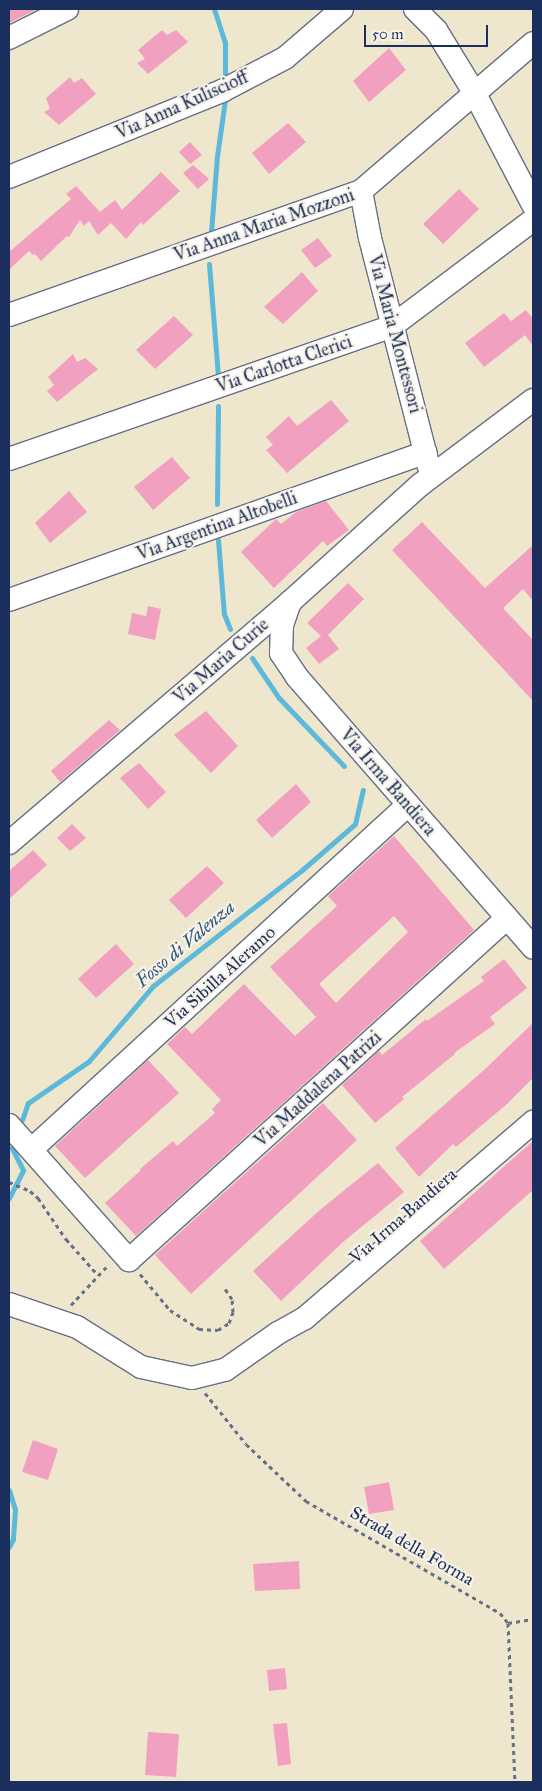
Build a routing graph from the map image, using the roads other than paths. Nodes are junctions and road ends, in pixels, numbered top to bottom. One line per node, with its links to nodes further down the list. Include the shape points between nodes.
1 (67, 9): 4 (street)
2 (342, 9): 7 (street, Via Anna Kuliscioff, via 285,58 222,91)
3 (415, 9): 6 (street, via 436,30)
4 (9, 38)
5 (533, 43): 6 (street, Via Anna Maria Mozzoni)
6 (475, 94): 8 (street, Via Anna Maria Mozzoni); 9 (street)
7 (9, 177)
8 (362, 191): 11 (street, Via Anna Maria Mozzoni); 12 (street, Via Maria Montessori)
9 (533, 205)
10 (533, 220): 12 (street, Via Carlotta Clerici)
11 (9, 315)
12 (392, 326): 14 (street, Via Maria Montessori); 15 (street, Via Carlotta Clerici)
13 (533, 400): 16 (street, Via Maria Curie)
14 (426, 452): 16 (street, Via Maria Montessori); 17 (street, Via Argentina Altobelli)
15 (9, 459)
16 (432, 476): 18 (street, Via Maria Curie)
17 (9, 600)
18 (290, 602): 19 (street, Via Irma Bandiera, via 282,625 281,653 296,677); 20 (street, Via Maria Curie)
19 (408, 805): 21 (street, Via Irma Bandiera); 26 (street, Via Sibilla Aleramo)
20 (9, 843)
21 (507, 918): 22 (street, Via Irma Bandiera); 26 (street, Via Maddalena Patrizi, via 129,1260)
22 (533, 948)
23 (533, 1104): 28 (street, Via Irma Bandiera, via 297,1308)
24 (533, 1122): 28 (street, Via Irma Bandiera, via 305,1318)
25 (9, 1125): 26 (street)
26 (32, 1149)
27 (9, 1304): 28 (street, Via Irma Bandiera, via 77,1326 141,1366 192,1378 225,1370)
28 (278, 1333)

